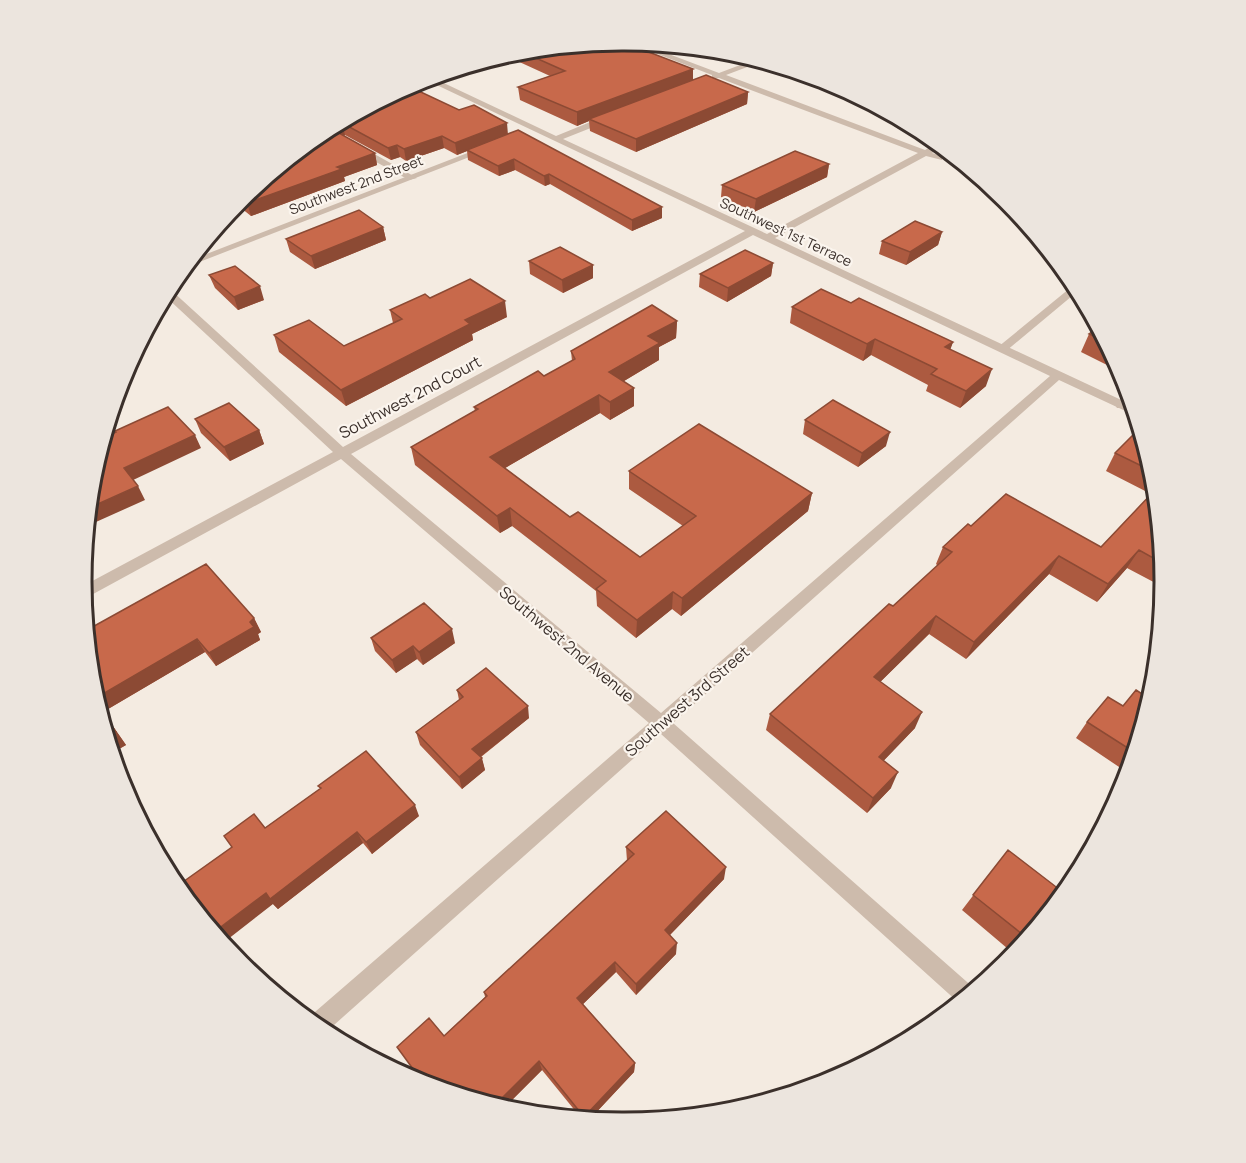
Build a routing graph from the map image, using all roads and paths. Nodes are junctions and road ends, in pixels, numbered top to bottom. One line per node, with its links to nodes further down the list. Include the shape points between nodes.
1 (657, 52): 3 (street)
2 (745, 65): 3 (street)
3 (719, 75): 4 (street); 11 (street)
4 (706, 80)
5 (439, 84): 7 (street, Southwest 1st Terrace, via 531,131)
6 (620, 114): 7 (street)
7 (555, 139): 14 (street, Southwest 1st Terrace)
8 (354, 146): 13 (street)
9 (495, 146): 13 (street, Southwest 2nd Street)
10 (931, 150): 11 (street)
11 (925, 153): 12 (street); 15 (street)
12 (939, 158)
13 (412, 178): 16 (street, Southwest 2nd Street)
14 (753, 231): 15 (street, Southwest 1st Terrace); 22 (street, Southwest 2nd Court)
15 (768, 238): 19 (street, Southwest 1st Terrace)
16 (202, 259)
17 (1068, 294): 19 (street)
18 (175, 299): 22 (street, Southwest 2nd Avenue)
19 (1002, 350): 20 (street, Southwest 1st Terrace)
20 (1058, 375): 21 (street, Southwest 1st Terrace); 24 (street, Southwest 3rd Street)
21 (1121, 399)
22 (342, 453): 23 (street, Southwest 2nd Court); 24 (street, Southwest 2nd Avenue)
23 (92, 588)
24 (662, 724): 25 (street, Southwest 2nd Avenue); 26 (street, Southwest 3rd Street)
25 (960, 990)
26 (323, 1020)

